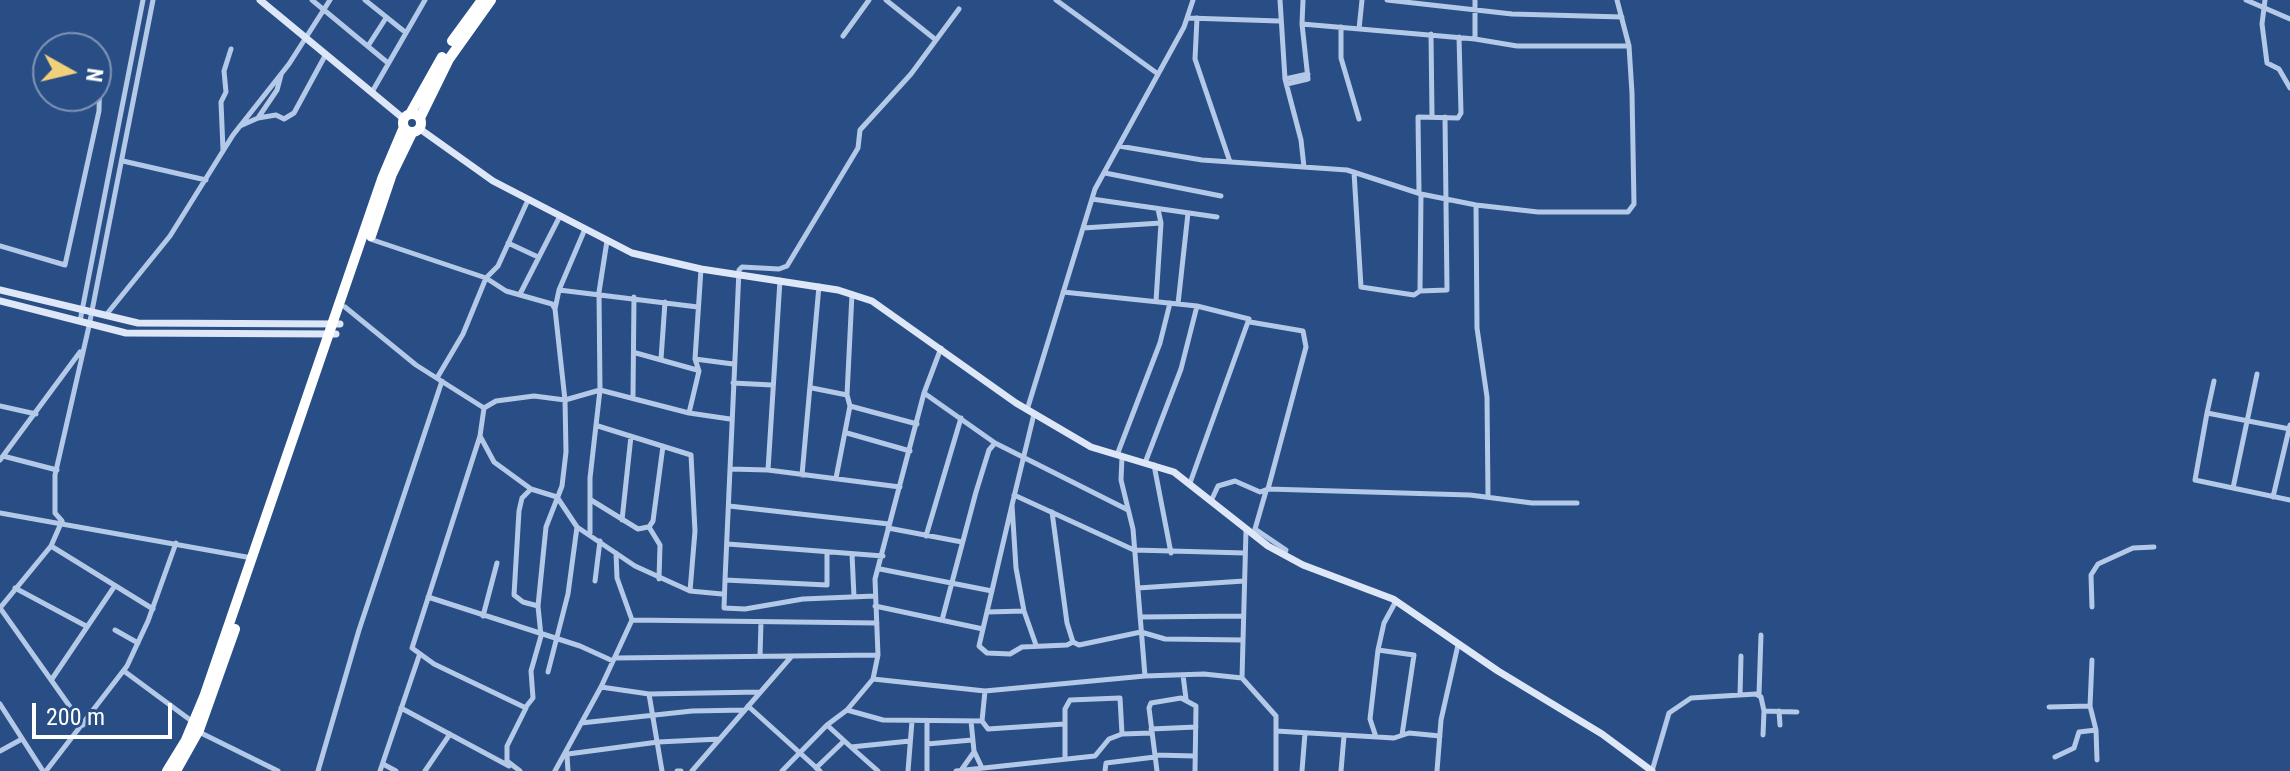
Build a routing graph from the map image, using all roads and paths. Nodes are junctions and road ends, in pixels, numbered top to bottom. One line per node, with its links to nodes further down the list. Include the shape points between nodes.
1 (143, 0): 107 (street)
2 (153, 0): 61 (street)
3 (260, 0): 39 (street)
4 (312, 0): 23 (street)
5 (330, 0): 23 (street)
6 (365, 0): 27 (street)
7 (482, 0): 57 (highway, via 442,57)
8 (491, 0): 57 (highway)
9 (869, 0): 37 (street)
10 (886, 0): 41 (street)
11 (1056, 0): 48 (street)
12 (1193, 0): 28 (street)
13 (1280, 0): 31 (street)
14 (1303, 0): 32 (street)
15 (1362, 0): 34 (street)
16 (1387, 0): 25 (street)
17 (1475, 0): 25 (street)
18 (1617, 0): 26 (street)
19 (2246, 0): 22 (street)
20 (2265, 0): 22 (street)
21 (422, 1): 35 (street)
22 (2264, 8): 30 (street); 50 (street, via 2267,63 2279,69)
23 (323, 9): 39 (street); 42 (street)
24 (959, 9): 41 (street)
25 (1475, 11): 26 (street); 40 (street)
26 (1622, 17): 43 (street)
27 (386, 18): 35 (street); 42 (street)
28 (1188, 18): 29 (street); 48 (street)
29 (1197, 18): 31 (street); 62 (street, via 1195,59)
30 (2290, 19)
31 (1279, 21): 49 (street)
32 (1302, 24): 33 (street); 49 (street, via 1308,74)
33 (1341, 27): 34 (street); 56 (street, via 1341,58)
34 (1359, 29): 36 (street)
35 (405, 32): 46 (street)
36 (1431, 34): 38 (street); 53 (street)
37 (843, 36)
38 (1459, 37): 40 (street); 54 (street, via 1461,113 1458,118)
39 (307, 38): 45 (street); 47 (street)
40 (1475, 39): 43 (street, via 1517,46)
41 (936, 40): 86 (street, via 860,130 858,148 787,266 742,267)
42 (368, 46): 46 (street)
43 (1629, 46): 72 (street, via 1633,208 1538,212)
44 (231, 49): 60 (street, via 221,102)
45 (326, 54): 51 (street); 55 (street, via 294,113 284,119)
46 (388, 63): 51 (street)
47 (281, 74): 55 (street); 58 (street)
48 (1158, 74): 59 (street)
49 (1286, 82): 63 (street)
50 (2290, 88)
51 (372, 92): 57 (street)
52 (99, 112): 83 (street, via 65,265)
53 (1432, 115): 54 (street); 67 (street, via 1417,119)
54 (1445, 117): 71 (street)
55 (258, 118): 58 (street)
56 (1359, 119)
57 (412, 123): 70 (street, via 481,174); 80 (highway); 113 (highway)
58 (240, 126): 60 (street)
59 (1119, 146): 62 (street); 65 (street)
60 (223, 151): 66 (street)
61 (123, 161): 66 (street); 108 (street)
62 (1230, 162): 63 (street)
63 (1304, 167): 64 (street)
64 (1354, 172): 67 (street); 92 (street, via 1361,287 1414,295)
65 (1104, 173): 68 (street); 69 (street)
66 (206, 180): 109 (street, via 170,236)
67 (1420, 193): 71 (street); 92 (street)
68 (1221, 196)
69 (1092, 199): 73 (street); 78 (street)
70 (528, 200): 75 (street); 82 (street)
71 (1448, 200): 72 (street); 92 (street, via 1448,288)
72 (1476, 205): 166 (street, via 1477,328 1487,397)
73 (1158, 209): 74 (street); 77 (street)
74 (1188, 213): 76 (street); 102 (street)
75 (560, 216): 79 (street); 84 (street)
76 (1217, 217)
77 (1161, 223): 78 (street); 99 (street)
78 (1083, 228): 94 (street)
79 (585, 229): 81 (street); 91 (street)
80 (370, 239): 87 (street); 104 (highway)
81 (607, 240): 85 (street, via 641,256); 93 (street)
82 (508, 243): 84 (street); 87 (street)
83 (0, 246)
84 (538, 257): 96 (street)
85 (701, 269): 86 (street); 105 (street)
86 (739, 275): 88 (street); 119 (street)
87 (486, 278): 96 (street); 122 (street)
88 (780, 280): 89 (street); 125 (street)
89 (819, 286): 95 (street); 126 (street)
90 (0, 290): 107 (street)
91 (559, 290): 93 (street); 106 (street)
92 (1420, 291)
93 (599, 292): 97 (street); 127 (street)
94 (1063, 292): 99 (street); 135 (street)
95 (852, 293): 115 (street); 129 (street)
96 (520, 294): 106 (street)
97 (634, 297): 100 (street); 116 (street)
98 (0, 301): 111 (street)
99 (1156, 301): 101 (street)
100 (665, 302): 105 (street); 117 (street)
101 (1170, 303): 102 (street); 152 (street)
102 (1178, 304): 103 (street)
103 (1197, 306): 110 (street); 154 (street)
104 (345, 307): 113 (highway); 122 (street)
105 (698, 307): 118 (street)
106 (555, 309): 131 (street)
107 (82, 313): 108 (street); 111 (street)
108 (91, 315): 109 (street); 112 (street)
109 (104, 318): 113 (street)
110 (1250, 322): 160 (street); 164 (street, via 1303,331 1306,347)
111 (80, 323): 112 (street)
112 (89, 326): 113 (street, via 126,333); 114 (street)
113 (335, 329): 200 (highway); 285 (highway)
114 (84, 347): 138 (street); 156 (street)
115 (941, 348): 128 (street); 135 (street)
116 (636, 353): 117 (street); 130 (street)
117 (661, 359): 120 (street)
118 (695, 359): 119 (street); 120 (street)
119 (733, 364): 124 (street)
120 (699, 371): 136 (street)
121 (2257, 374): 141 (street)
122 (439, 380): 134 (street); 325 (street)
123 (2214, 381): 137 (street)
124 (733, 383): 125 (street); 140 (street)
125 (772, 385): 157 (street)
126 (812, 388): 129 (street); 158 (street)
127 (600, 390): 130 (street); 131 (street); 143 (street)
128 (924, 393): 139 (street); 142 (street)
129 (847, 395): 133 (street)
130 (633, 396): 136 (street)
131 (565, 400): 134 (street, via 515,398); 167 (street, via 566,452)
132 (0, 406): 138 (street)
133 (850, 406): 142 (street); 145 (street)
134 (484, 408): 146 (street)
135 (1030, 412): 151 (street); 152 (street, via 1091,447)
136 (689, 413): 140 (street)
137 (2207, 413): 141 (street); 162 (street, via 2195,480)
138 (36, 414): 153 (street)
139 (961, 418): 148 (street); 185 (street)
140 (730, 419): 155 (street)
141 (2246, 420): 144 (street); 162 (street)
142 (917, 424): 150 (street)
143 (598, 426): 147 (street); 169 (street)
144 (2290, 427): 168 (street)
145 (847, 433): 150 (street); 159 (street)
146 (480, 436): 163 (street, via 494,462); 215 (street)
147 (631, 436): 149 (street); 178 (street)
148 (995, 443): 151 (street); 187 (street)
149 (663, 446): 182 (street); 211 (street, via 686,452 693,464)
150 (910, 451): 161 (street)
151 (1024, 456): 165 (street); 175 (street)
152 (1119, 456): 154 (street); 175 (street)
153 (1, 458): 156 (street)
154 (1149, 464): 160 (street); 195 (street)
155 (730, 469): 157 (street); 174 (street)
156 (57, 470): 179 (street, via 55,513)
157 (768, 470): 158 (street)
158 (802, 475): 159 (street)
159 (836, 478): 161 (street)
160 (1190, 483): 171 (street)
161 (900, 487): 180 (street)
162 (2233, 488): 168 (street)
163 (531, 489): 167 (street); 218 (street, via 519,511 514,595)
164 (1267, 489): 166 (street); 171 (street, via 1260,492 1232,482 1218,486); 198 (street, via 1255,529 1286,550)
165 (1014, 495): 173 (street); 176 (street)
166 (1488, 496): 172 (street)
167 (557, 497): 181 (street); 218 (street, via 546,527)
168 (2273, 497): 170 (street)
169 (590, 500): 178 (street); 184 (street)
170 (2290, 500)
171 (1211, 502): 183 (street)
172 (1577, 503)
173 (1012, 505): 212 (street); 222 (street)
174 (729, 506): 180 (street); 189 (street)
175 (1128, 510): 192 (street)
176 (1052, 512): 192 (street); 239 (street)
177 (1, 514): 179 (street)
178 (622, 520): 182 (street, via 638,529)
179 (62, 521): 188 (street); 190 (street)
180 (889, 526): 185 (street); 199 (street)
181 (577, 527): 184 (street); 237 (street)
182 (649, 527): 203 (street, via 660,545)
183 (1246, 530): 196 (street); 198 (street)
184 (590, 533): 186 (street)
185 (926, 536): 187 (street)
186 (600, 541): 193 (street); 205 (street)
187 (962, 542): 207 (street)
188 (176, 543): 200 (street); 221 (street)
189 (728, 544): 194 (street); 204 (street)
190 (51, 546): 208 (street); 209 (street)
191 (2154, 547): 220 (street, via 2133,548 2098,564 2091,575)
192 (1134, 550): 195 (street); 210 (street)
193 (616, 552): 203 (street); 227 (street, via 617,578)
194 (827, 553): 197 (street); 204 (street, via 827,585)
195 (1171, 553): 196 (street)
196 (1245, 553): 206 (street)
197 (852, 554): 199 (street); 216 (street)
198 (1284, 555): 217 (street)
199 (883, 556): 202 (street)
200 (253, 558): 285 (highway)
201 (497, 563): 224 (street)
202 (880, 569): 207 (street); 214 (street)
203 (659, 579): 211 (street)
204 (725, 580): 213 (street)
205 (595, 581)
206 (1244, 581): 210 (street); 225 (street)
207 (952, 582): 212 (street); 228 (street)
208 (114, 587): 221 (street); 231 (street)
209 (15, 588): 231 (street); 256 (street, via 0,608)
210 (1138, 588): 226 (street)
211 (690, 591): 213 (street)
212 (992, 591): 223 (street)
213 (722, 594): 216 (street, via 724,608 745,609)
214 (875, 596): 216 (street); 219 (street)
215 (428, 597): 224 (street); 245 (street, via 413,637 412,648)
216 (854, 597)
217 (1396, 601): 242 (street); 243 (street)
218 (538, 606): 236 (street)
219 (875, 606): 228 (street); 230 (street)
220 (2092, 607)
221 (153, 609): 240 (street)
222 (1024, 611): 223 (street); 241 (street)
223 (987, 612): 232 (street)
224 (483, 616): 236 (street)
225 (1243, 616): 226 (street); 238 (street)
226 (1140, 617): 234 (street)
227 (632, 620): 229 (street); 249 (street)
228 (942, 620): 232 (street)
229 (761, 622): 230 (street); 246 (street)
230 (877, 623): 244 (street)
231 (86, 626): 256 (street)
232 (983, 629): 241 (street, via 977,642 987,653 1010,654)
233 (115, 630): 240 (street)
234 (1141, 632): 238 (street, via 1165,639); 239 (street); 254 (street)
235 (1761, 635): 262 (street)
236 (541, 636): 237 (street); 269 (street, via 531,671 533,698)
237 (555, 640): 249 (street); 252 (street)
238 (1243, 640): 255 (street)
239 (1073, 642): 241 (street)
240 (138, 643): 251 (street)
241 (1036, 645)
242 (1458, 645): 296 (street); 345 (street)
243 (1378, 650): 293 (street, via 1414,655); 297 (street, via 1370,719)
244 (878, 655): 247 (street); 257 (street)
245 (419, 656): 268 (street); 269 (street)
246 (760, 656): 247 (street); 249 (street)
247 (792, 656): 260 (street)
248 (1741, 656): 263 (street)
249 (614, 660): 258 (street)
250 (2092, 660): 266 (street)
251 (124, 671): 282 (street); 285 (street)
252 (548, 672)
253 (1183, 675): 254 (street); 255 (street); 264 (street)
254 (1145, 676): 259 (street)
255 (1242, 678): 289 (street, via 1276,716)
256 (51, 679): 282 (street)
257 (873, 679): 259 (street); 271 (street)
258 (601, 687): 261 (street); 280 (street)
259 (985, 691): 278 (street)
260 (760, 692): 261 (street); 270 (street)
261 (649, 694): 275 (street)
262 (1759, 694): 263 (street); 272 (street)
263 (1740, 695): 345 (street, via 1693,697 1670,711)
264 (1186, 699): 286 (street, via 1196,706); 288 (street, via 1151,703)
265 (0, 704): 298 (street)
266 (2090, 706): 267 (street); 287 (street)
267 (2049, 707)
268 (401, 708): 291 (street); 316 (street)
269 (525, 708): 315 (street, via 507,746)
270 (747, 708): 275 (street); 299 (street); 308 (street)
271 (847, 710): 276 (street, via 868,718); 283 (street)
272 (1764, 711): 273 (street); 294 (street)
273 (1779, 711): 274 (street); 284 (street)
274 (1797, 712)
275 (652, 715): 280 (street); 303 (street)
276 (912, 721): 279 (street); 302 (street)
277 (971, 721): 278 (street); 279 (street); 300 (street)
278 (982, 721): 281 (street, via 988,729)
279 (927, 722): 304 (street)
280 (580, 723): 309 (street)
281 (1064, 724): 292 (street, via 1070,700 1120,698); 313 (street)
282 (83, 725): 321 (street)
283 (827, 725): 301 (street); 308 (street)
284 (1780, 725)
285 (196, 727): 318 (street); 322 (highway); 323 (highway)
286 (1196, 727): 288 (street); 311 (street)
287 (2096, 730): 312 (street, via 2079,732 2074,748); 314 (street)
288 (1152, 731): 292 (street); 310 (street)
289 (1276, 731): 290 (street); 341 (street)
290 (1305, 733): 295 (street); 342 (street)
291 (450, 734): 315 (street); 327 (street)
292 (1122, 734): 313 (street, via 1107,741 1095,756)
293 (1402, 735): 296 (street); 297 (street)
294 (1763, 735)
295 (1344, 736): 297 (street); 343 (street)
296 (1440, 736): 344 (street)
297 (1376, 737)
298 (22, 739): 306 (street); 321 (street)
299 (720, 739): 303 (street); 332 (street)
300 (972, 740): 304 (street); 307 (street)
301 (844, 741): 305 (street); 319 (street)
302 (910, 741): 305 (street); 335 (street)
303 (658, 742): 309 (street); 320 (street)
304 (927, 744): 336 (street)
305 (851, 747): 334 (street)
306 (0, 751)
307 (974, 751): 317 (street); 337 (street)
308 (800, 753): 319 (street); 333 (street)
309 (567, 754): 329 (street); 330 (street)
310 (1155, 756): 311 (street); 338 (street, via 1106,763); 339 (street)
311 (1195, 756): 340 (street)
312 (2055, 757)
313 (1065, 760): 317 (street)
314 (2097, 760)
315 (510, 767): 328 (street)
316 (381, 768): 326 (street)
317 (982, 768): 337 (street)
318 (269, 769): 324 (street)
319 (818, 769)
320 (662, 770): 331 (street)
321 (44, 771)
322 (167, 771)
323 (176, 771)
324 (278, 771)
325 (318, 771)
326 (396, 771)
327 (425, 771)
328 (520, 771)
329 (555, 771)
330 (568, 771)
331 (650, 771)
332 (692, 771)
333 (782, 771)
334 (878, 771)
335 (908, 771)
336 (927, 771)
337 (958, 771)
338 (1105, 771)
339 (1157, 771)
340 (1195, 771)
341 (1276, 771)
342 (1302, 771)
343 (1341, 771)
344 (1437, 771)
345 (1652, 771)

